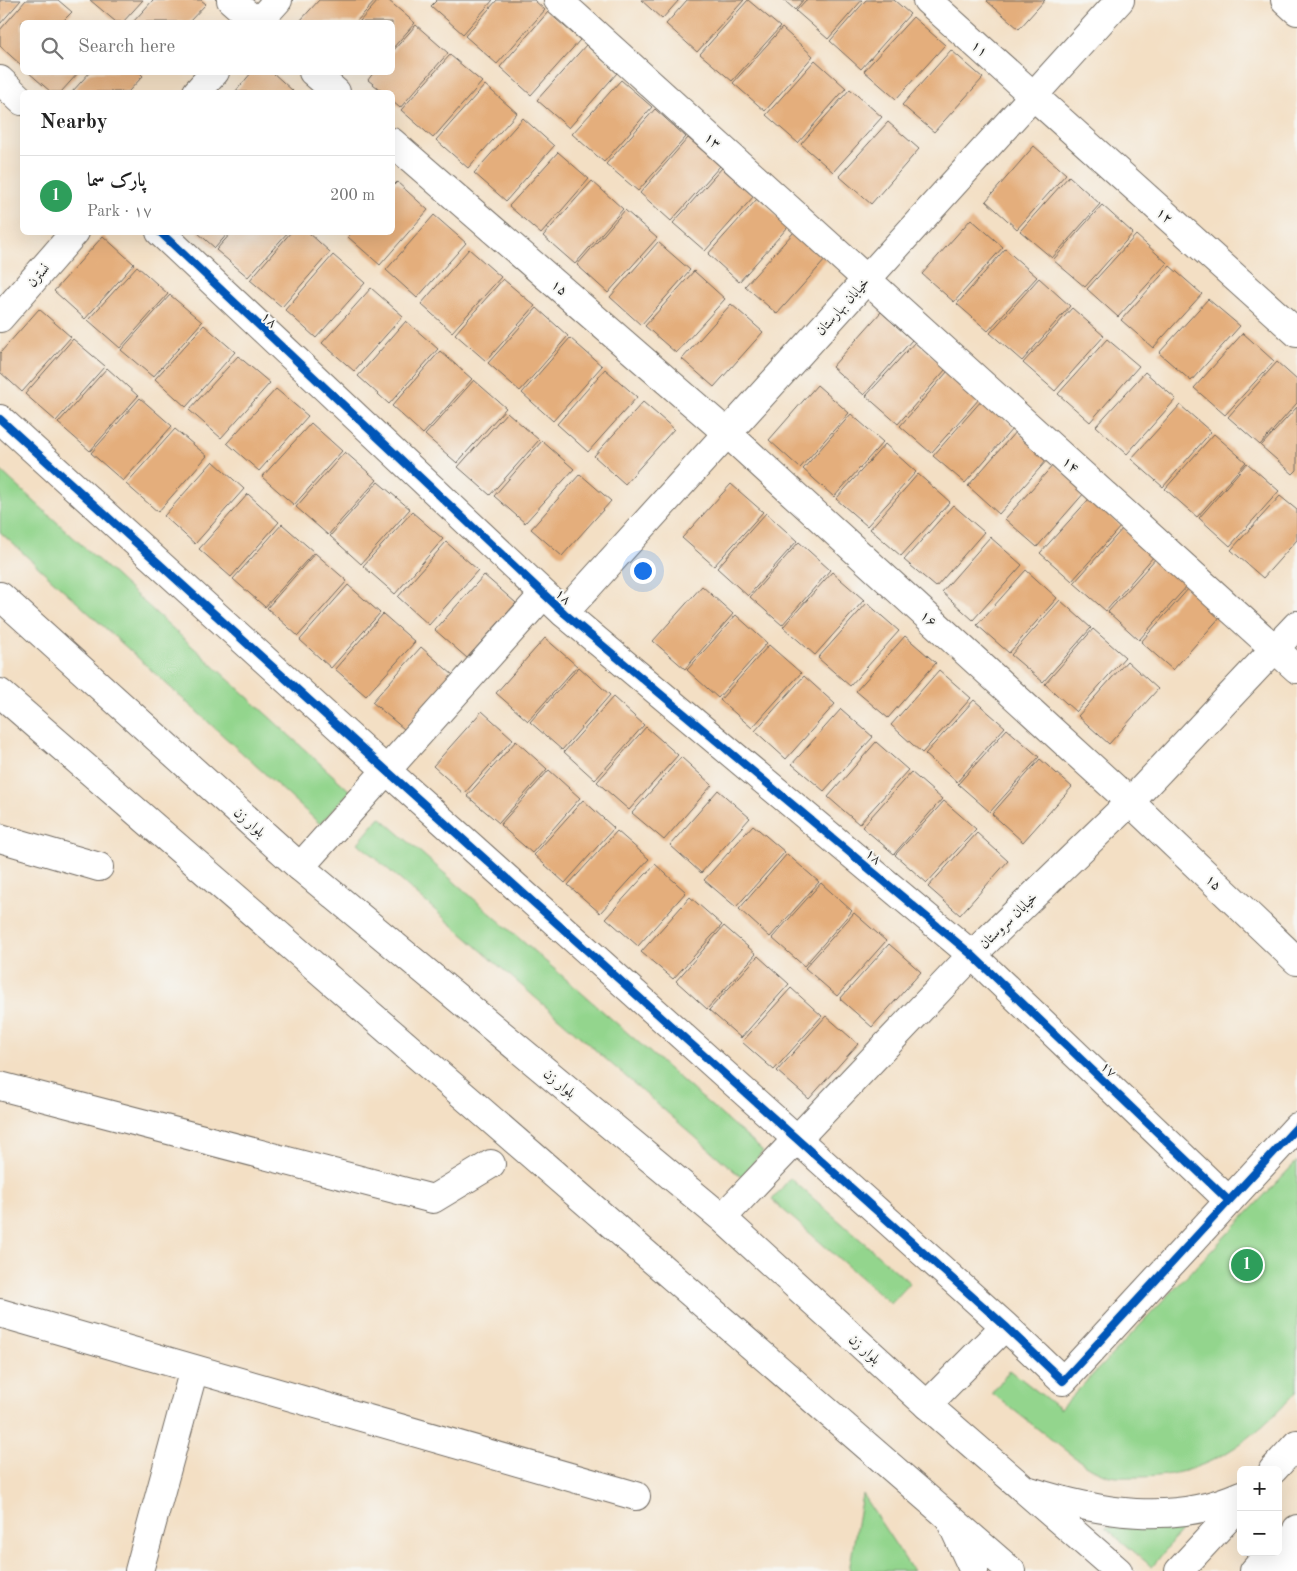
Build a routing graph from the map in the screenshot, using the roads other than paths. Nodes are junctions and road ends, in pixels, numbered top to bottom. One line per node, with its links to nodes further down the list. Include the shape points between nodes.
1 (231, 0): 8 (street)
2 (278, 0): 9 (street)
3 (558, 0): 20 (street, ۱۳)
4 (927, 0): 15 (street, ۱۱)
5 (1120, 0): 15 (street, خیابان بهارستان)
6 (1285, 0): 7 (street)
7 (1297, 10)
8 (255, 20)
9 (259, 20)
10 (212, 75): 13 (street)
11 (316, 75): 14 (street)
12 (0, 80): 16 (street)
13 (199, 90)
14 (334, 90)
15 (1033, 96): 20 (street, خیابان بهارستان); 22 (street, ۱۲)
16 (20, 99)
17 (395, 145): 24 (street, ۱۵)
18 (72, 235): 21 (street, نسترن)
19 (163, 235): 25 (street, ۱۸)
20 (867, 279): 24 (street, خیابان بهارستان); 29 (street, ۱۴)
21 (0, 318)
22 (1297, 333)
23 (0, 419): 32 (street)
24 (727, 433): 27 (street, خیابان بهارستان); 33 (street, ۱۶)
25 (544, 594): 27 (street, ۱۸); 32 (street)
26 (0, 596): 36 (street, بلوار زن)
27 (564, 613): 37 (street, ۱۸)
28 (1297, 625): 29 (street, خیابان سروستان)
29 (1275, 649): 30 (street); 33 (street, خیابان سروستان)
30 (1297, 669)
31 (0, 693): 55 (street)
32 (386, 770): 36 (street); 41 (street)
33 (1130, 802): 37 (street, خیابان سروستان); 38 (street, ۱۵)
34 (0, 838): 35 (street)
35 (99, 867)
36 (300, 867): 44 (street, بلوار زن)
37 (972, 955): 41 (street, خیابان سروستان); 43 (street, ۱۷)
38 (1297, 961)
39 (0, 1086): 42 (street, via 433,1199)
40 (1297, 1127): 43 (street)
41 (798, 1139): 44 (street, خیابان سروستان); 46 (street)
42 (491, 1164)
43 (1229, 1201): 46 (street, via 1063,1381)
44 (722, 1218): 48 (street, بلوار زن)
45 (0, 1313): 47 (street)
46 (1005, 1326): 48 (street)
47 (194, 1369): 52 (street); 60 (street)
48 (927, 1406): 51 (street, بلوار زن)
49 (1297, 1444): 50 (street)
50 (1277, 1466)
51 (1021, 1488): 53 (street, via 1091,1507 1141,1514 1190,1510); 63 (street, بلوار زن)
52 (636, 1496)
53 (1237, 1497)
54 (1237, 1508): 64 (street)
55 (948, 1516): 61 (street); 62 (street)
56 (1297, 1525): 58 (street)
57 (1297, 1529): 66 (street)
58 (1282, 1541)
59 (1267, 1556): 65 (street)
60 (139, 1571)
61 (974, 1571)
62 (1011, 1571)
63 (1118, 1571)
64 (1179, 1571)
65 (1254, 1571)
66 (1286, 1571)

